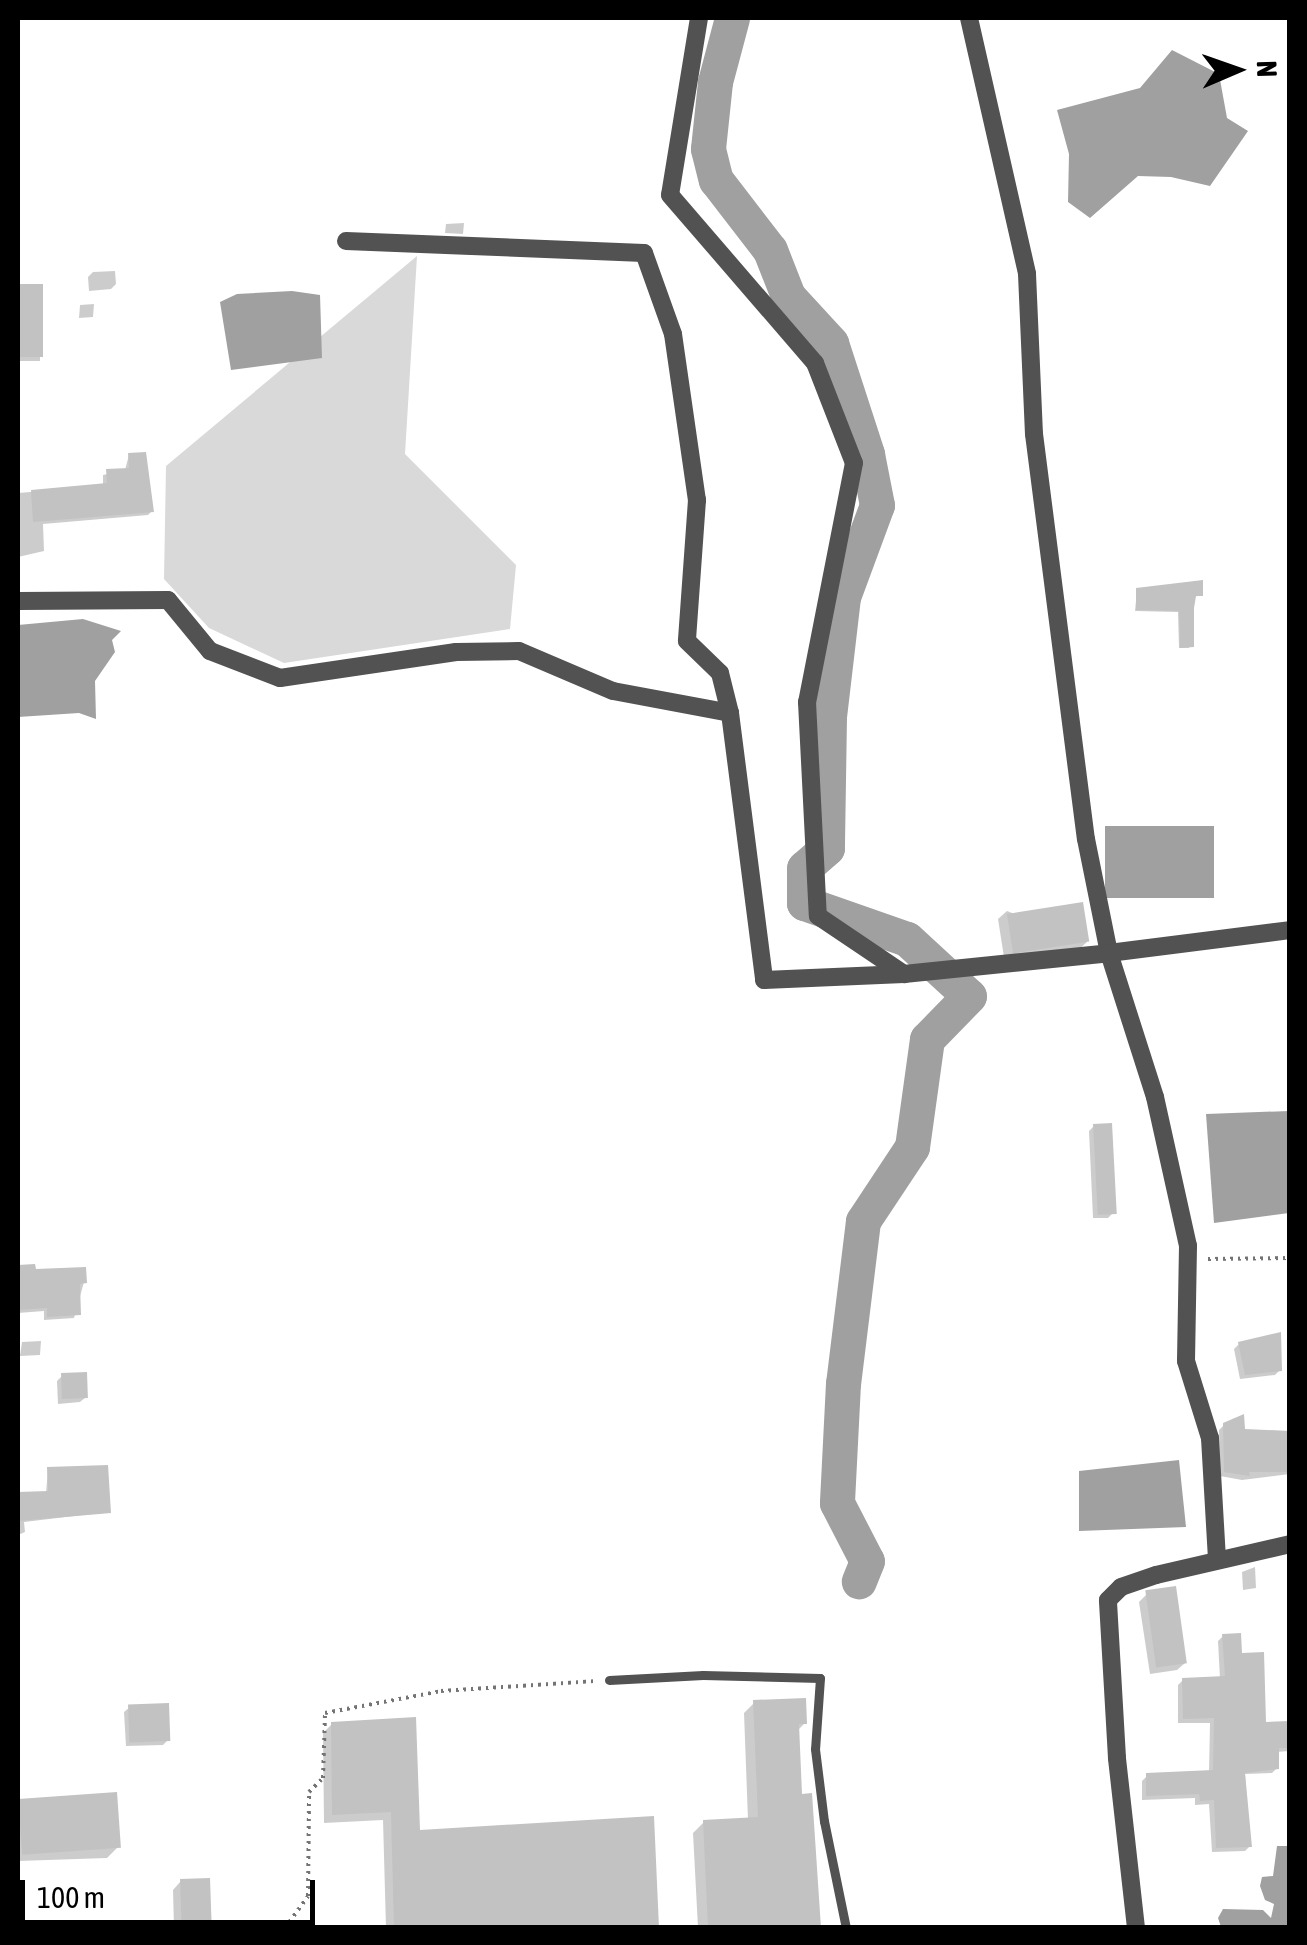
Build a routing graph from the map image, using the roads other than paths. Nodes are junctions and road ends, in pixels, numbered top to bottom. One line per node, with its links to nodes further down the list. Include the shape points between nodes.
1 (699, 18): 8 (street, via 670,195 815,363 854,462 807,702 818,916)
2 (969, 18): 7 (street, via 1027,274 1034,434 1086,838)
3 (346, 241): 5 (street, via 644,253 673,334 697,500 687,641 720,673)
4 (18, 600): 5 (street, via 168,600 210,651 280,678 456,652 519,652 613,691)
5 (730, 713): 8 (street, via 764,980)
6 (1290, 930): 7 (street)
7 (1109, 954): 8 (street); 10 (street, via 1155,1096 1188,1260 1186,1361 1210,1438)
8 (904, 974)
9 (1290, 1544): 10 (street)
10 (1217, 1560): 13 (street, via 1128,1584 1108,1600)
11 (609, 1680): 12 (lane, via 820,1678 815,1749)
12 (846, 1928)
13 (1136, 1928)

